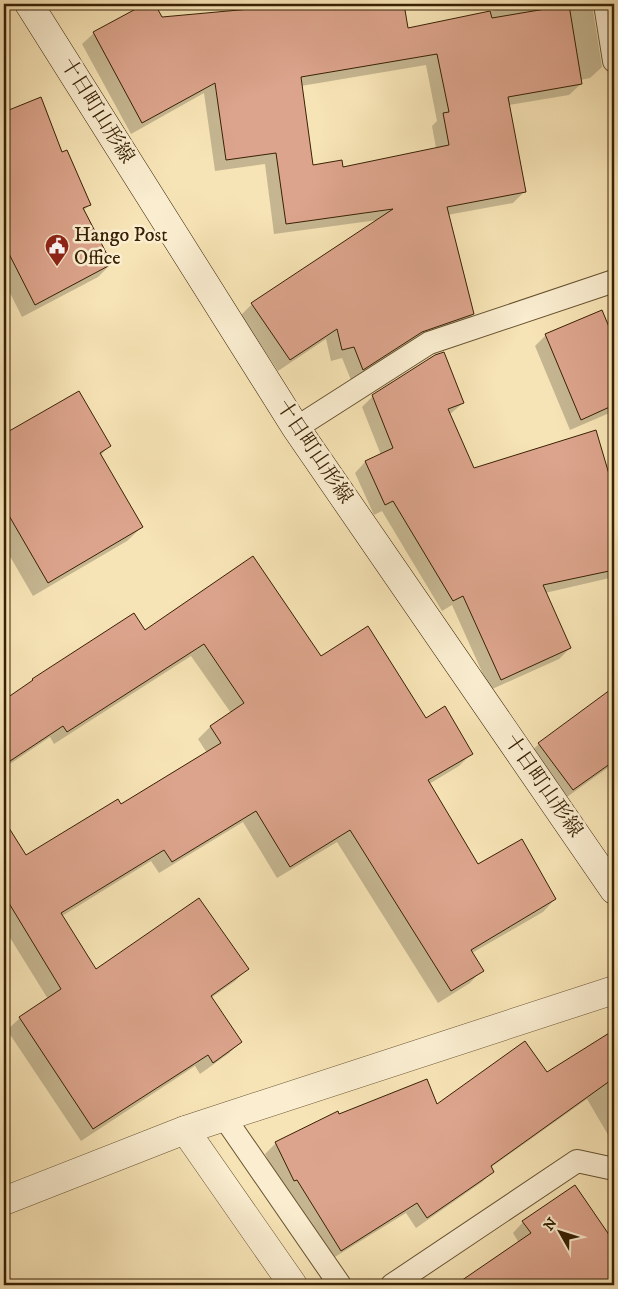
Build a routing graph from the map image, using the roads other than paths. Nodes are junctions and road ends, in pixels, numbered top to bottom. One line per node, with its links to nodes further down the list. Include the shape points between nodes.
1 (29, 4): 5 (main road, 十日町山形線)
2 (605, 4): 3 (lane)
3 (614, 61)
4 (614, 282): 5 (lane, via 430,343)
5 (296, 428): 6 (main road, 十日町山形線)
6 (614, 890)
7 (614, 990): 8 (main road)
8 (224, 1117): 9 (main road); 13 (lane)
9 (185, 1130): 11 (main road); 12 (main road)
10 (614, 1169): 14 (lane, via 577,1161)
11 (4, 1201)
12 (292, 1285)
13 (340, 1285)
14 (392, 1285)

